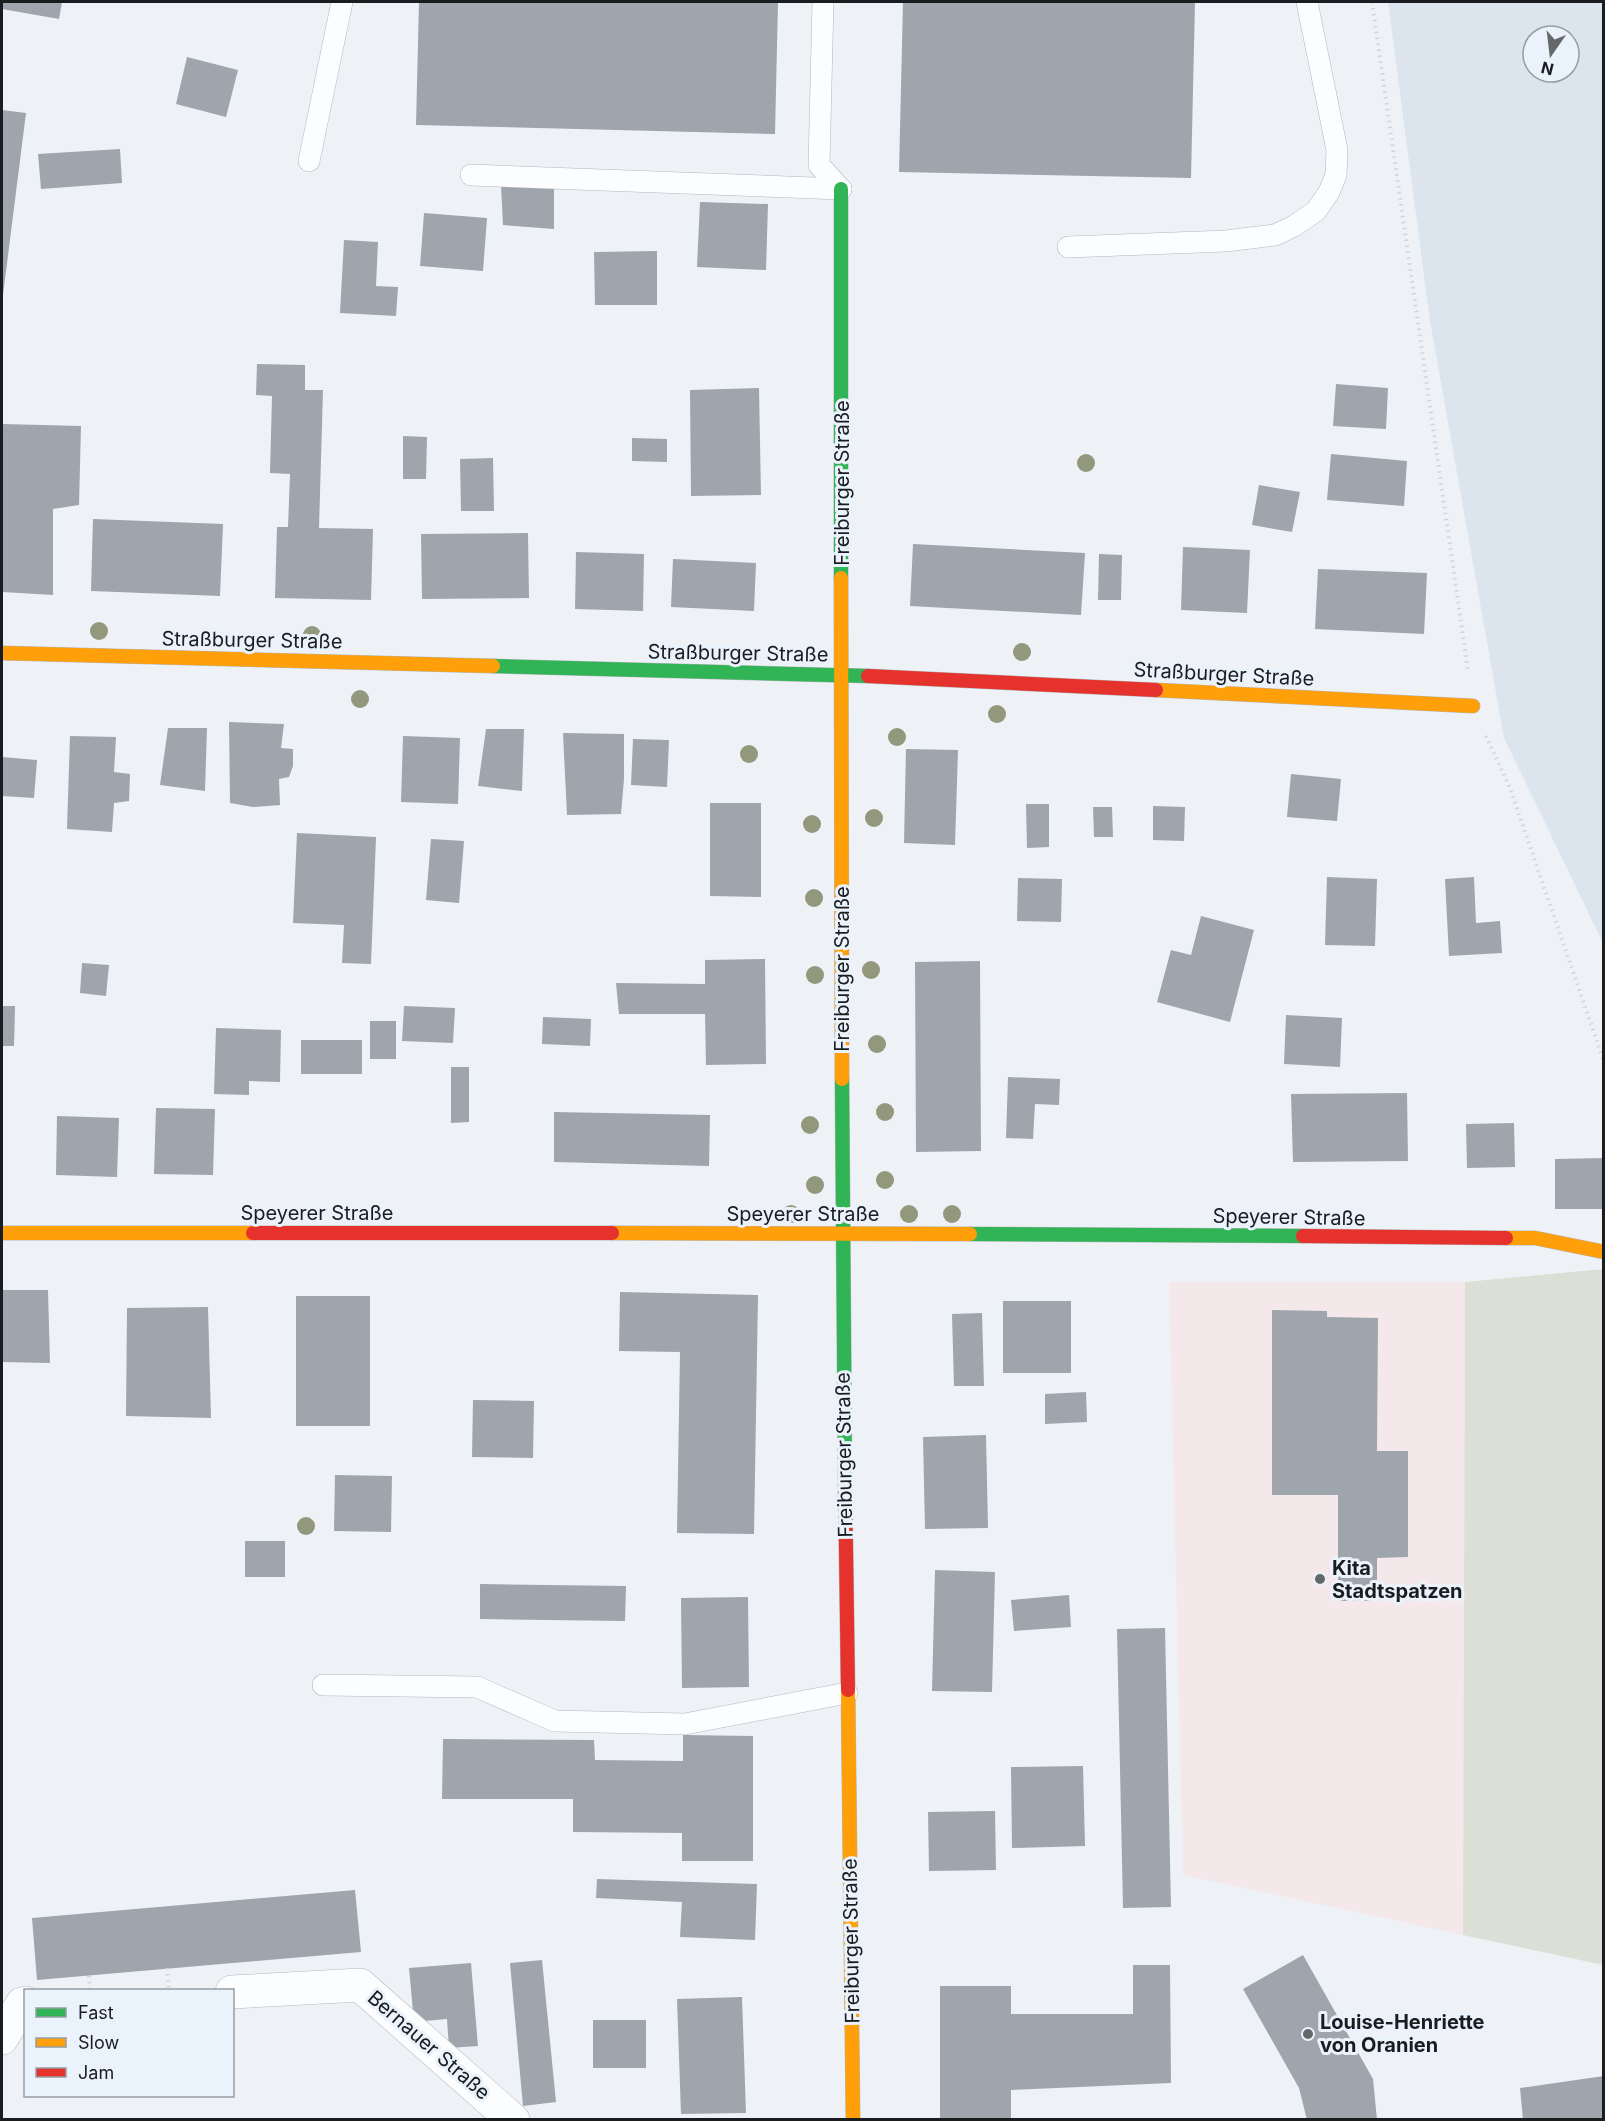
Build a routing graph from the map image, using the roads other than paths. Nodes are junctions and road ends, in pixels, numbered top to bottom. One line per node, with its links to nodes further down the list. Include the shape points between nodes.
1 (342, 2): 4 (lane)
2 (823, 2): 6 (lane, via 819,165)
3 (1307, 2): 7 (lane, via 1338,150 1336,175 1316,211 1275,235 1226,241)
4 (309, 161)
5 (471, 175): 6 (lane)
6 (841, 189): 9 (street, Freiburger Straße)
7 (1068, 247)
8 (2, 653): 9 (street, Straßburger Straße)
9 (842, 675): 10 (street, Straßburger Straße); 12 (street, Freiburger Straße)
10 (1473, 706)
11 (2, 1233): 12 (street, Speyerer Straße)
12 (842, 1234): 13 (street, Speyerer Straße, via 1535,1238); 15 (street, Freiburger Straße)
13 (1604, 1252)
14 (323, 1685): 15 (lane, via 477,1688 555,1721 673,1724)
15 (847, 1693): 20 (street, Freiburger Straße)
16 (234, 1992): 19 (street, Bernauer Straße, via 360,1985)
17 (24, 2004): 18 (street)
18 (2, 2038)
19 (513, 2120)
20 (853, 2120)

